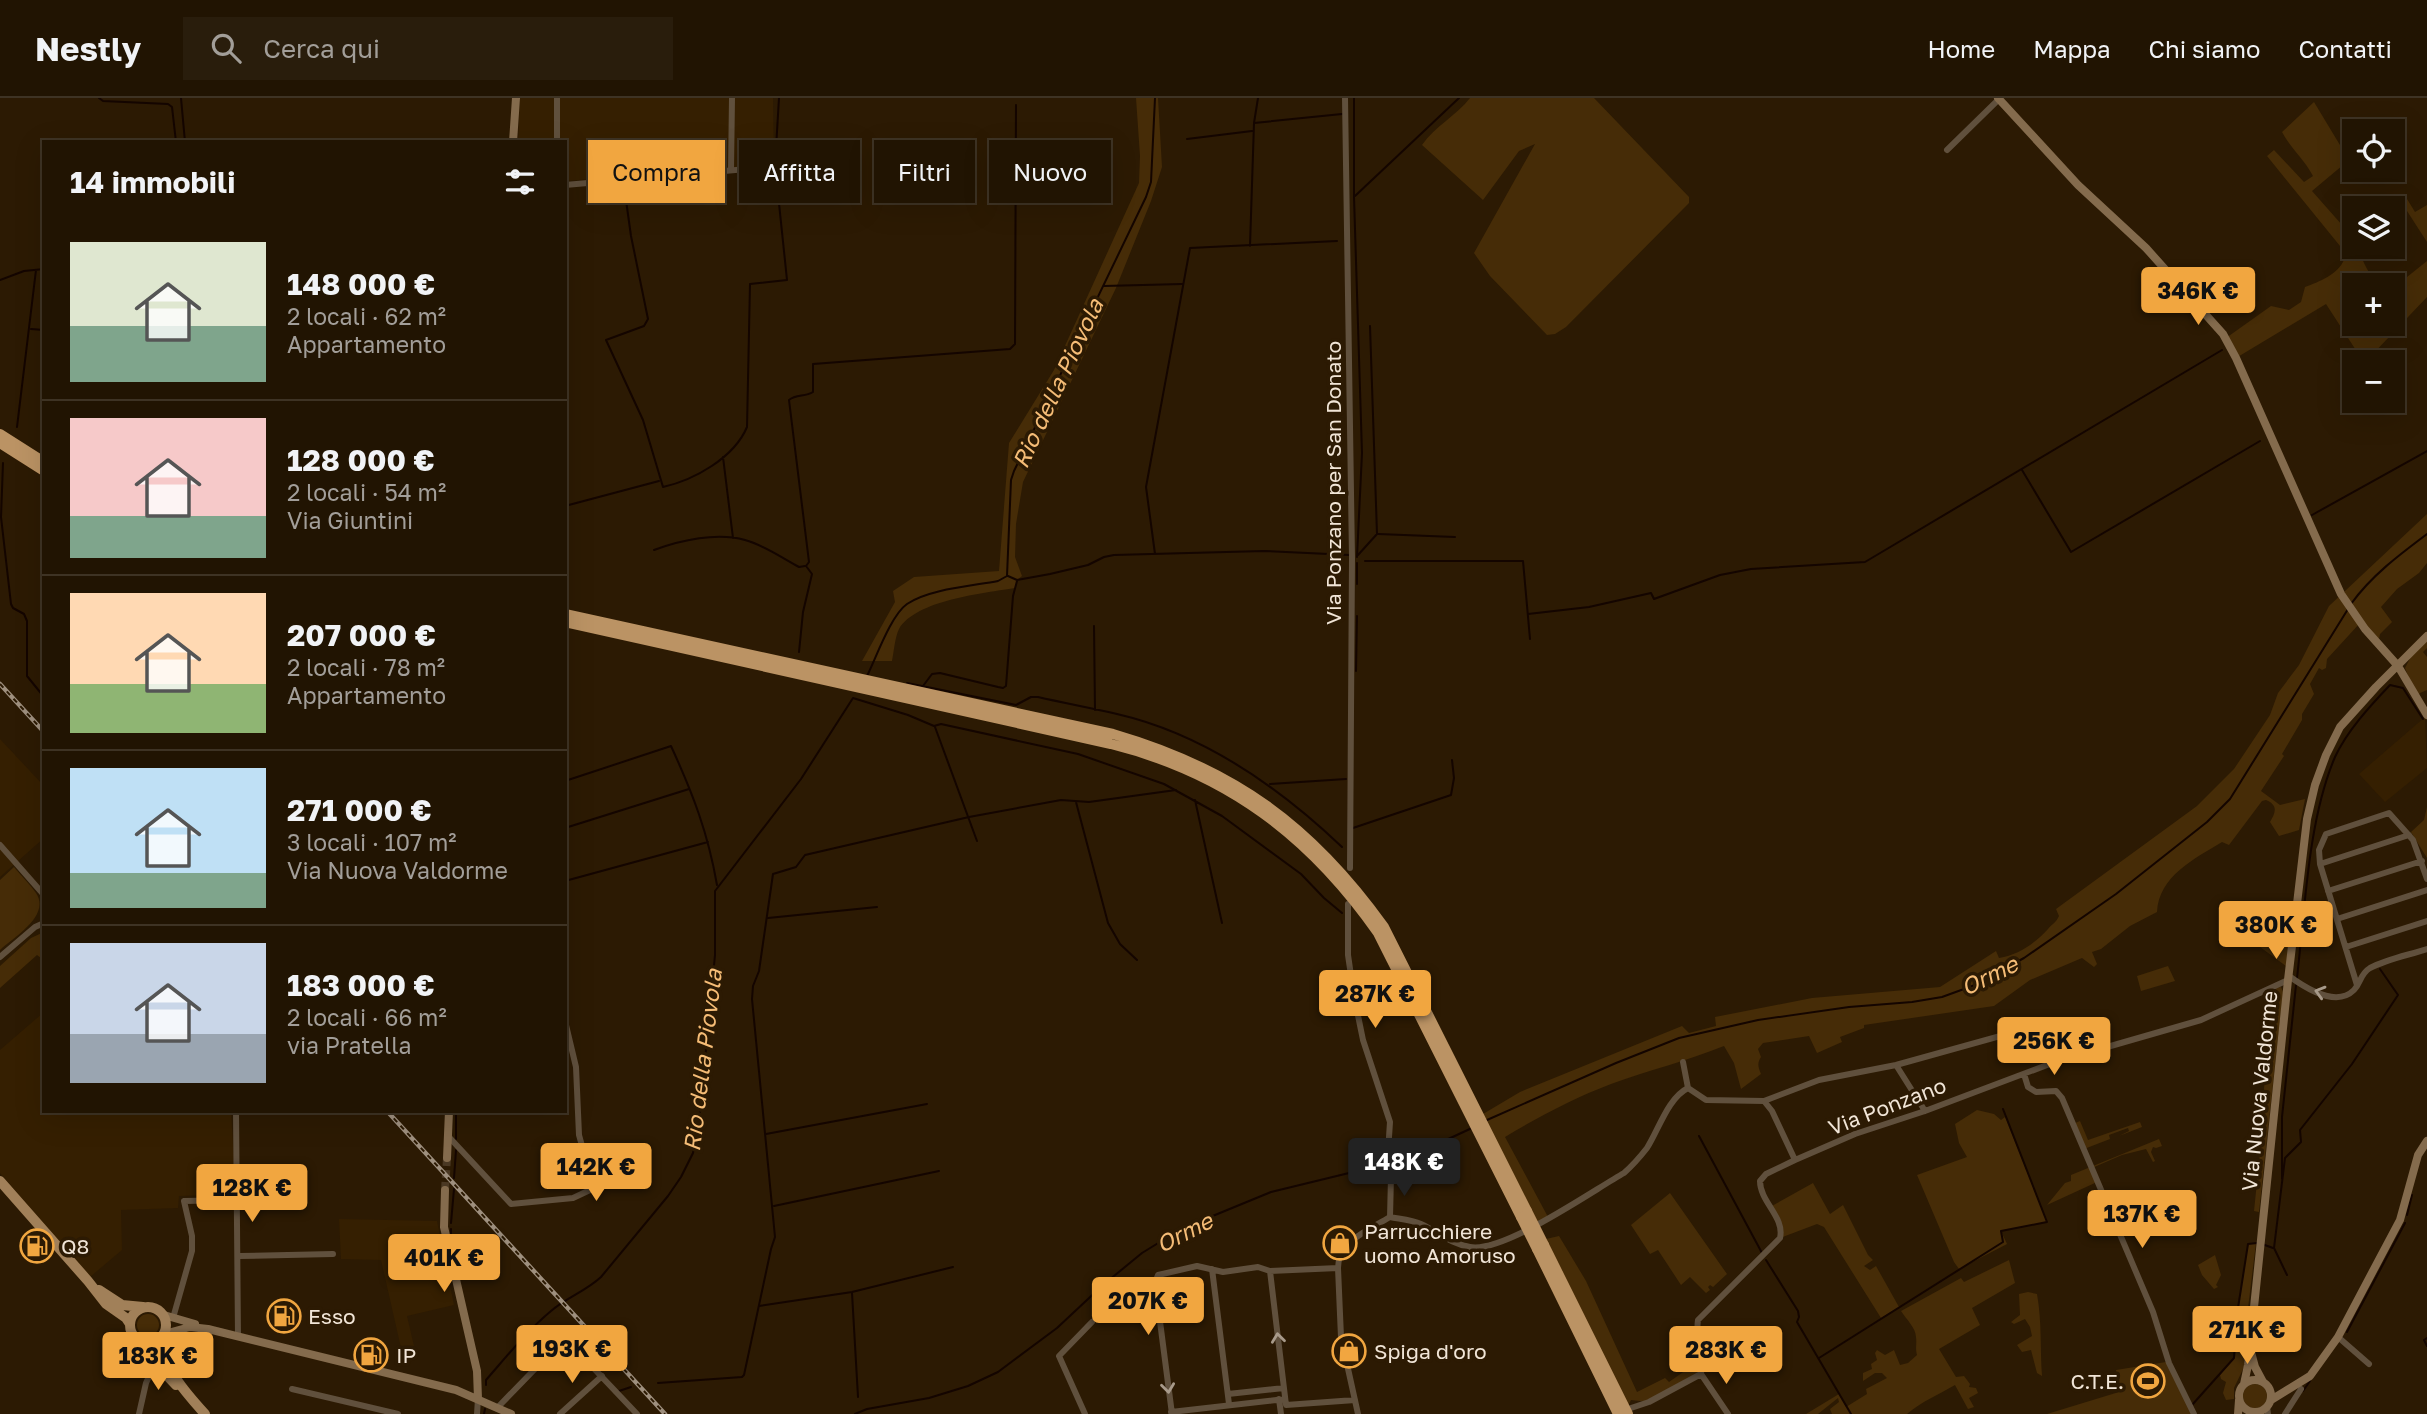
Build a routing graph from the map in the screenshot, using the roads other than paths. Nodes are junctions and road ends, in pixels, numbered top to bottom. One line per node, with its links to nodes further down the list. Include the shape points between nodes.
1 (516, 98): 6 (street)
2 (557, 98): 7 (street)
3 (732, 98): 10 (street)
4 (1345, 98): 25 (street, Via Ponzano per San Donato, via 1352,555)
5 (1998, 98): 8 (street); 19 (street, via 2078,185 2146,248 2223,334 2341,594)
6 (513, 140)
7 (557, 140)
8 (1947, 150)
9 (739, 169): 10 (street)
10 (731, 170): 11 (street)
11 (567, 185)
12 (0, 434): 14 (highway)
13 (0, 443): 15 (highway)
14 (42, 461)
15 (42, 470)
16 (567, 614): 49 (highway, via 1113,734 1225,778 1300,830 1368,905 1395,947)
17 (567, 622): 49 (highway, via 1086,737 1178,764 1220,785 1294,836 1352,897 1391,956)
18 (2427, 636): 19 (street, Via Nuova Valdorme)
19 (2398, 666): 20 (street); 37 (street, Via Nuova Valdorme, via 2340,727 2316,782)
20 (2427, 715)
21 (2409, 835): 23 (street); 24 (street); 24 (street, via 2389,813 2326,834 2319,850)
22 (0, 845): 29 (street)
23 (2422, 861): 26 (street); 28 (street)
24 (2320, 864): 28 (street)
25 (1350, 868)
26 (2427, 879)
27 (2427, 890): 31 (street)
28 (2328, 891): 31 (street)
29 (42, 893)
30 (1348, 904): 57 (street, via 1348,956 1363,1040 1390,1122)
31 (2337, 919): 34 (street)
32 (2427, 921): 34 (street)
33 (42, 924): 36 (street)
34 (2346, 947): 38 (street)
35 (2427, 949): 38 (street, via 2370,968 2361,974)
36 (0, 957)
37 (2288, 978): 38 (street, one-way to 37, via 2340,997 2326,995); 43 (street, Via Ponzano, via 2201,1020); 73 (street, Via Nuova Valdorme)
38 (2355, 988)
39 (2058, 1020): 42 (street)
40 (567, 1029): 50 (street, via 576,1067 579,1135 592,1182 590,1190 573,1198 512,1204)
41 (1683, 1062): 44 (street)
42 (1896, 1065): 45 (street, via 1819,1080); 46 (street)
43 (2024, 1074): 46 (street, Via Ponzano); 108 (street, via 2028,1087 2036,1092 2056,1091 2062,1098)
44 (1688, 1088): 45 (street, via 1706,1100); 57 (street, via 1673,1102 1647,1148 1624,1173 1495,1244 1467,1246 1422,1224)
45 (1764, 1101): 53 (street)
46 (1925, 1111): 53 (street, Via Ponzano)
47 (236, 1113): 56 (street)
48 (449, 1113): 50 (street)
49 (1475, 1116): 58 (highway, bridge)
50 (448, 1136): 52 (street)
51 (2427, 1141): 72 (street, via 2418,1155 2400,1220)
52 (447, 1158)
53 (1794, 1160): 77 (street, Via Ponzano, via 1760,1181 1760,1191 1780,1225 1780,1238 1698,1320)
54 (0, 1181): 64 (main road)
55 (445, 1190): 85 (street, via 444,1227 477,1371)
56 (238, 1200): 60 (street); 66 (street, via 184,1201 191,1251)
57 (1390, 1217): 61 (street, via 1348,1243 1338,1258)
58 (1540, 1247): 93 (highway); 106 (highway)
59 (333, 1254): 60 (street)
60 (239, 1256): 71 (street)
61 (1338, 1268): 63 (street); 87 (street, via 1341,1337)
62 (1212, 1269): 63 (street, via 1258,1267); 84 (street); 94 (street, one-way to 94, via 1197,1266 1160,1273 1155,1281)
63 (1270, 1271): 82 (street, one-way to 63)
64 (88, 1280): 65 (main road, via 116,1302); 68 (main road, via 106,1304)
65 (143, 1307): 66 (main road, via 155,1307); 68 (main road, via 134,1313)
66 (168, 1316): 69 (street); 70 (main road)
67 (1093, 1322): 103 (street, via 1059,1356)
68 (130, 1324): 74 (main road)
69 (208, 1329): 70 (street, via 190,1327); 71 (street)
70 (163, 1335): 74 (main road, via 152,1343); 86 (main road, via 165,1360)
71 (238, 1336): 85 (street)
72 (2338, 1337): 76 (street); 81 (street)
73 (2250, 1339): 79 (street, Via Nuova Valdorme, via 2252,1358); 80 (street, Via Nuova Valdorme)
74 (141, 1341): 75 (main road)
75 (156, 1361): 86 (main road); 96 (street)
76 (2369, 1364)
77 (1701, 1374): 93 (street); 107 (street)
78 (602, 1376): 91 (street, via 565,1338); 101 (street); 102 (street)
79 (2265, 1383): 80 (street, via 2255,1379); 81 (street); 92 (street, Via Nuova Valdorme, via 2270,1388)
80 (2244, 1384): 88 (street, Via Nuova Valdorme)
81 (2299, 1387): 92 (street); 110 (street)
82 (1284, 1388): 84 (street); 89 (street)
83 (292, 1389): 98 (street)
84 (1227, 1394): 90 (street)
85 (478, 1399): 91 (street); 99 (street)
86 (192, 1400): 97 (main road)
87 (1355, 1400): 89 (street); 105 (street)
88 (2239, 1400): 95 (street); 109 (street, Via Nuova Valdorme)
89 (1283, 1401): 90 (street); 104 (street)
90 (1229, 1404): 94 (street)
91 (498, 1406): 100 (street)
92 (2269, 1407): 95 (street)
93 (1629, 1411)
94 (1172, 1413)
95 (2254, 1413)
96 (139, 1414)
97 (205, 1414)
98 (398, 1414)
99 (477, 1414)
100 (511, 1414)
101 (561, 1414)
102 (637, 1414)
103 (1085, 1414)
104 (1281, 1414)
105 (1358, 1414)
106 (1618, 1414)
107 (1728, 1414)
108 (2194, 1414)
109 (2238, 1414)
110 (2285, 1414)

